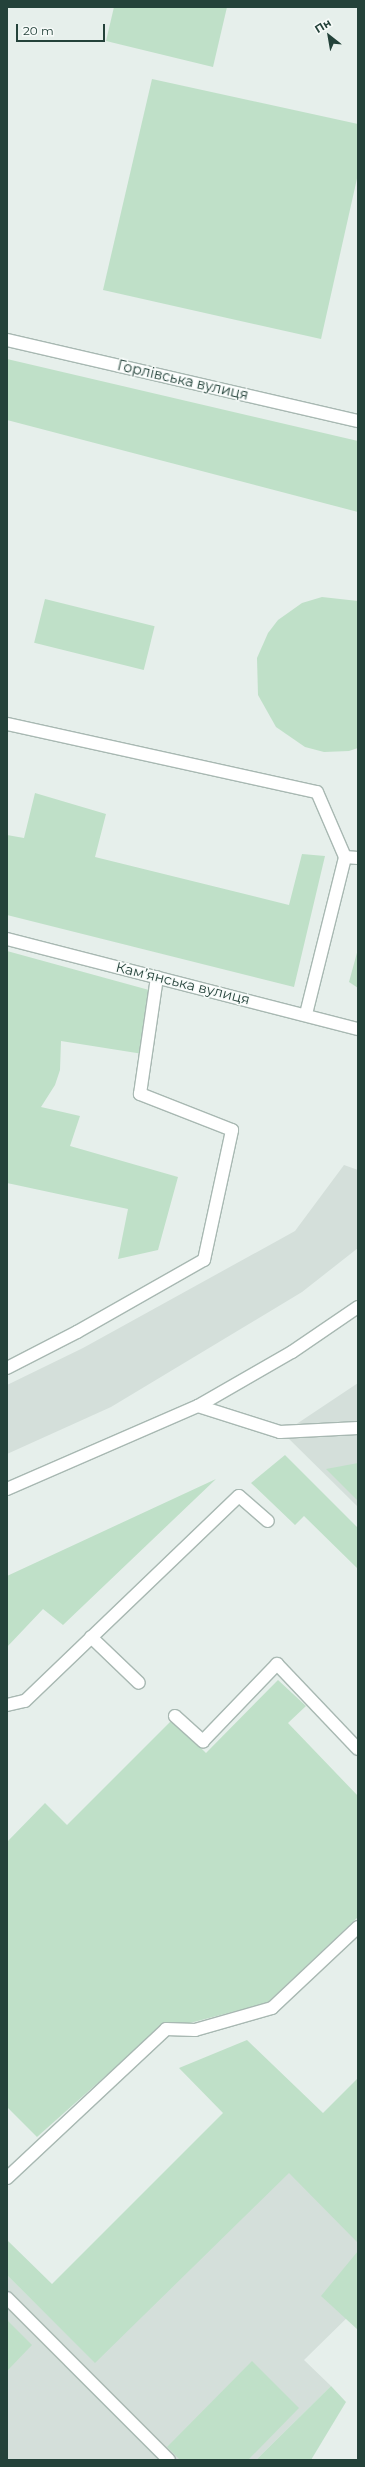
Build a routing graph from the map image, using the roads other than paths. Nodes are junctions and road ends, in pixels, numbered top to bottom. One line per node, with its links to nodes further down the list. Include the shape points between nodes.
1 (7, 340): 2 (street, Горлівська вулиця)
2 (358, 421)
3 (7, 724): 4 (street, via 317,792)
4 (345, 857): 5 (street); 8 (street)
5 (358, 858)
6 (7, 939): 7 (street, Камʼянська вулиця)
7 (157, 977): 8 (street, Камʼянська вулиця); 11 (street, via 140,1094 232,1130 204,1260 77,1332)
8 (306, 1014): 9 (street, Камʼянська вулиця)
9 (358, 1028)
10 (358, 1307): 12 (street, via 292,1352)
11 (7, 1368)
12 (198, 1406): 13 (street, via 280,1432); 14 (street)
13 (358, 1428)
14 (7, 1489)
15 (268, 1520): 16 (street, via 239,1496)
16 (91, 1637): 17 (street); 18 (street, via 25,1701)
17 (139, 1683)
18 (7, 1705)
19 (175, 1716): 20 (street, via 202,1741 277,1664)
20 (358, 1749)
21 (358, 1927): 22 (street, via 272,2008 195,2030 166,2030)
22 (7, 2178)
23 (7, 2298): 24 (street)
24 (169, 2460)

